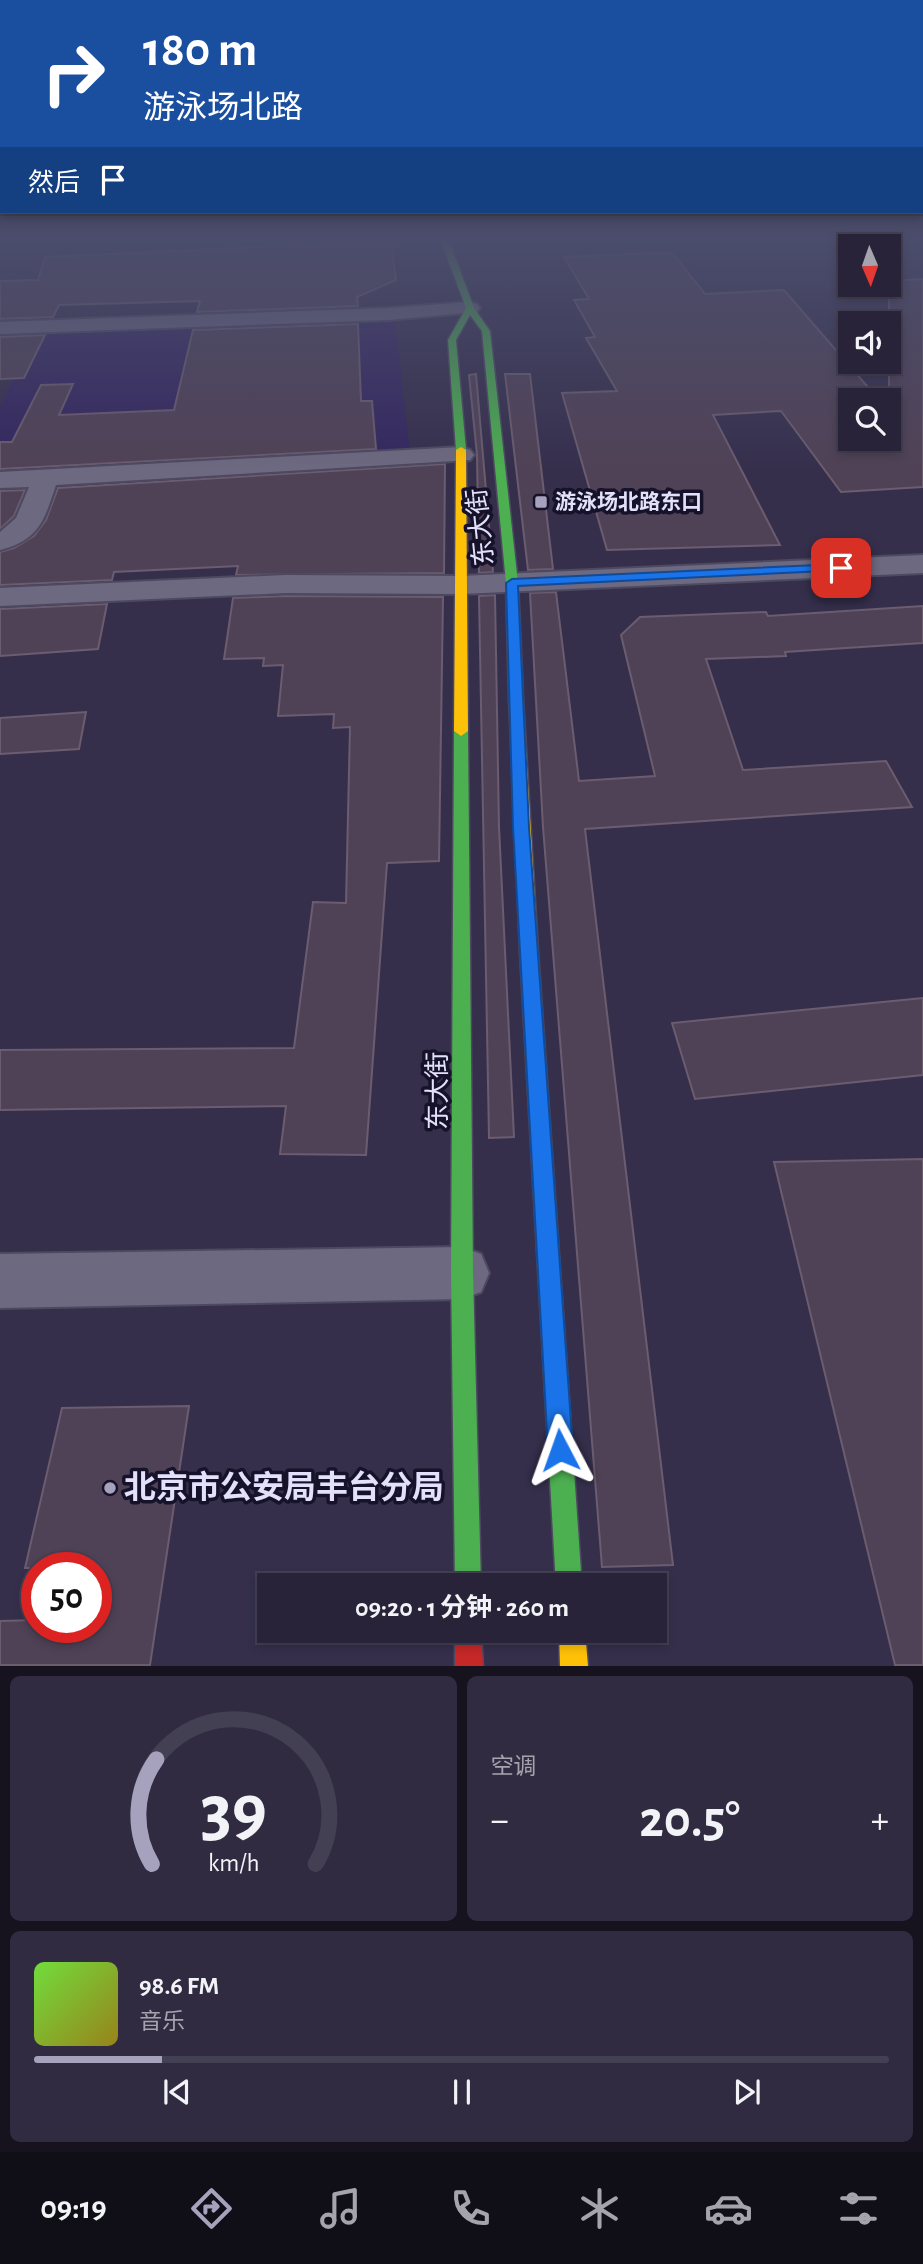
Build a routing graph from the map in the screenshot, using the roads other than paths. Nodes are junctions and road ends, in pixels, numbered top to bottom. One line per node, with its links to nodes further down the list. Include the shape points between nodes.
1 (340, 316): 4 (street)
2 (465, 316): 5 (main road, 东大街, via 452,340)
3 (476, 316): 10 (main road, 东大街, via 486,331)
4 (0, 328)
5 (461, 455): 6 (street); 11 (main road, 东大街)
6 (45, 478): 7 (street); 8 (street, via 26,529 13,540)
7 (0, 480)
8 (0, 541)
9 (923, 564): 10 (street)
10 (512, 583): 11 (street); 16 (main road, 东大街, via 522,841)
11 (461, 585): 12 (street, via 285,584); 13 (main road, 东大街)
12 (0, 597)
13 (463, 1273): 14 (street); 15 (main road, 东大街)
14 (0, 1281)
15 (468, 1573)
16 (568, 1573)
17 (468, 1643): 19 (main road)
18 (573, 1643): 20 (main road)
19 (469, 1665)
20 (574, 1665)

